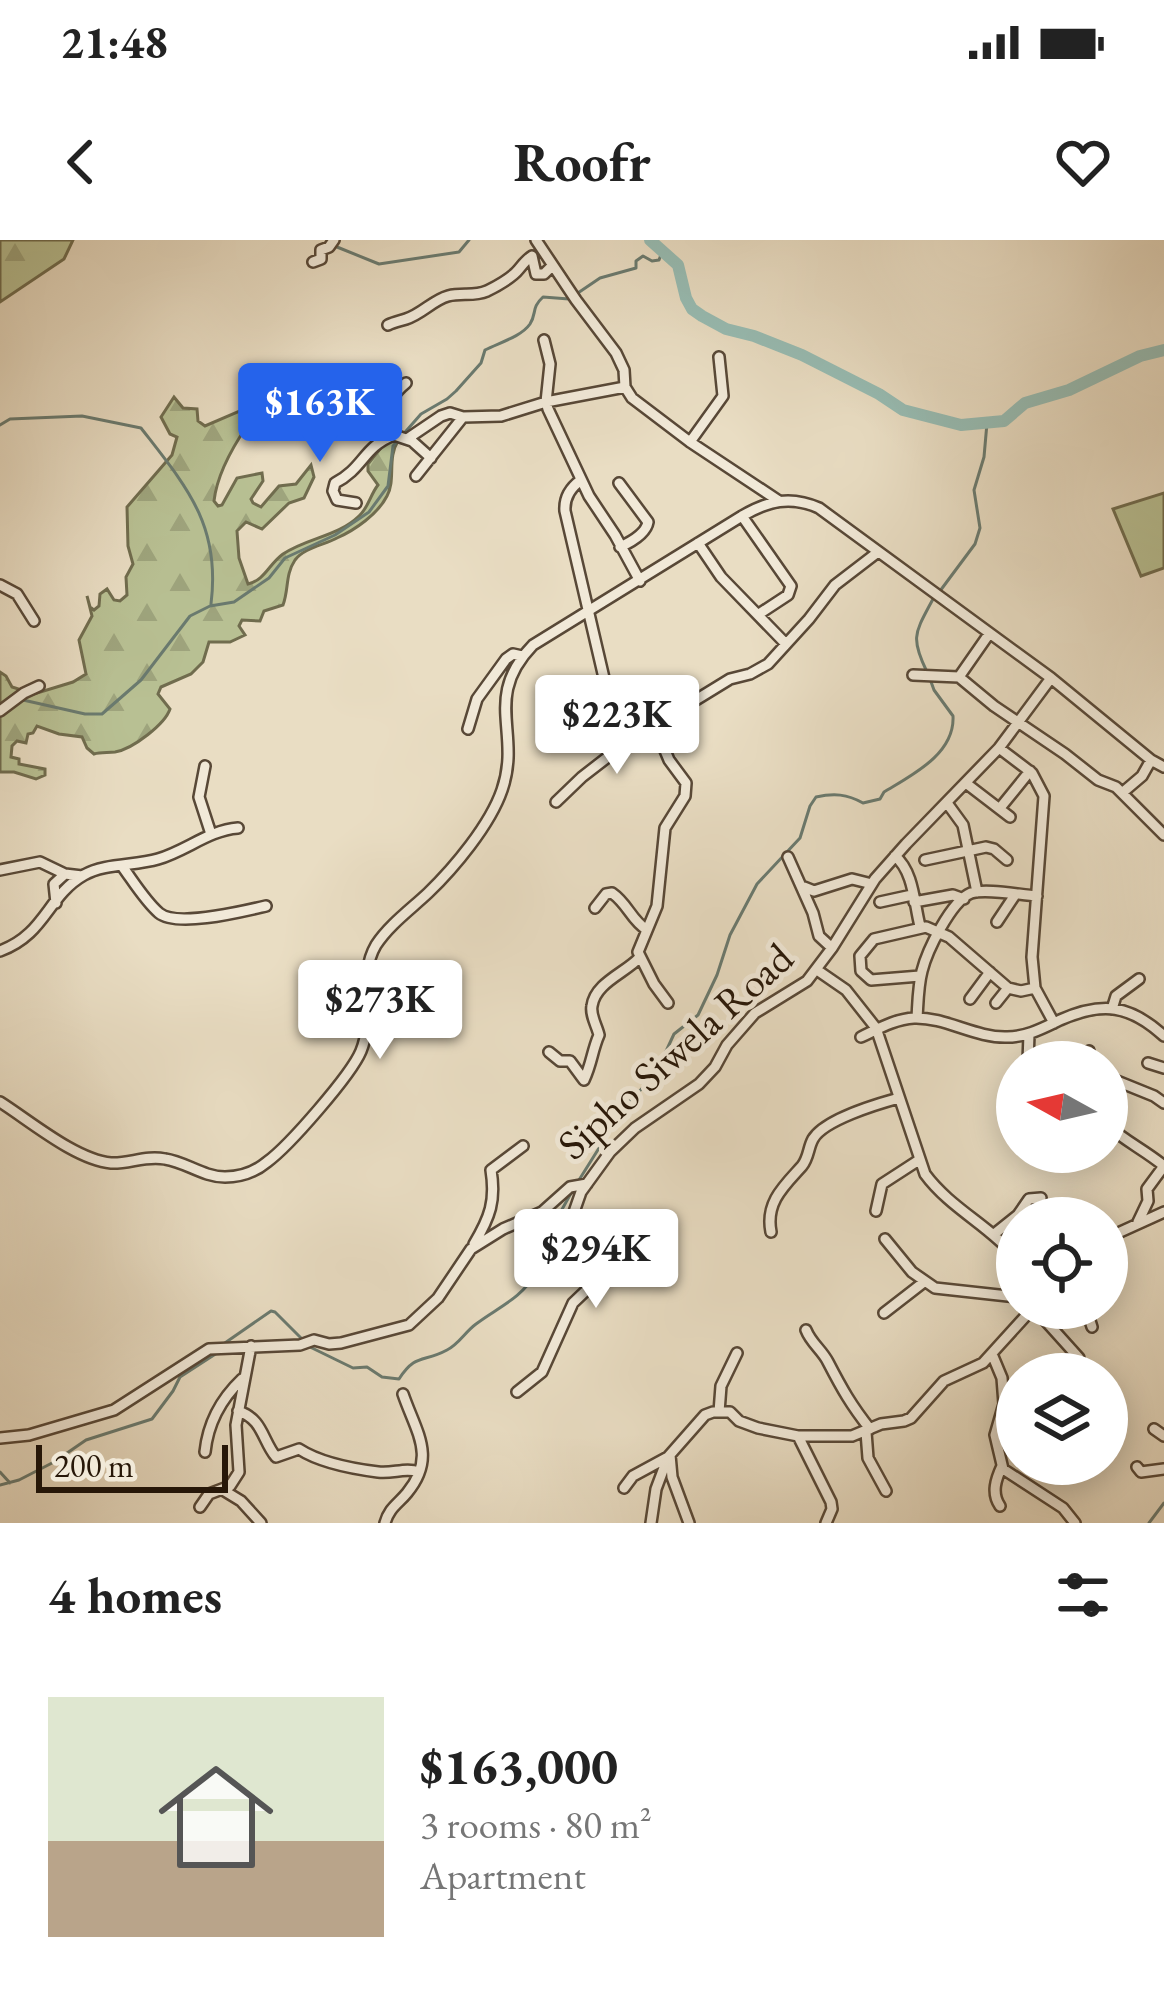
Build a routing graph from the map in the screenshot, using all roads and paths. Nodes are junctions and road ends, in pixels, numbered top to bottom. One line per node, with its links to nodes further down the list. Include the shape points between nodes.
1 (334, 240): 3 (street)
2 (536, 240): 4 (street)
3 (313, 262)
4 (552, 266): 5 (street, via 536,274 532,256 487,290 444,297); 9 (street, via 616,353)
5 (388, 325)
6 (544, 340): 10 (street)
7 (719, 357): 13 (street, via 723,396)
8 (406, 383): 12 (street, via 386,412)
9 (626, 388): 10 (street); 13 (street)
10 (546, 403): 11 (street); 16 (street)
11 (463, 417): 12 (street, via 441,416); 14 (street)
12 (400, 437): 14 (street); 19 (street, via 376,443 335,483 338,501)
13 (690, 442): 18 (street)
14 (431, 458): 15 (street)
15 (416, 476)
16 (581, 480): 22 (street); 26 (street, via 564,508)
17 (619, 483): 22 (street, via 648,522)
18 (779, 501): 20 (street); 23 (street, via 818,508)
19 (356, 503)
20 (742, 516): 21 (street); 27 (street, via 791,586)
21 (698, 544): 24 (street); 27 (street)
22 (620, 547): 24 (street)
23 (878, 552): 29 (street); 30 (street, via 835,585)
24 (640, 581): 26 (street)
25 (0, 585): 28 (street, via 17,594)
26 (587, 613): 31 (street); 38 (street, via 610,688)
27 (760, 614): 30 (street)
28 (34, 621)
29 (989, 634): 33 (street); 34 (street)
30 (786, 644): 38 (street, via 760,670)
31 (522, 656): 39 (street, via 506,659); 105 (street, via 508,680 508,755 497,802 447,873 376,946 357,1058 267,1162 220,1177 164,1158 102,1162)
32 (913, 675): 33 (street)
33 (959, 677): 37 (street)
34 (1051, 678): 37 (street, Sipho Siwela Road); 41 (street)
35 (39, 686): 36 (street)
36 (0, 711)
37 (1018, 723): 40 (street, Sipho Siwela Road); 46 (street)
38 (654, 724): 47 (street); 78 (street, via 686,790 665,828)
39 (467, 729)
40 (999, 748): 44 (street); 45 (street, Sipho Siwela Road)
41 (1151, 760): 43 (street); 46 (street)
42 (205, 766): 52 (street, via 199,797)
43 (1164, 767)
44 (1030, 771): 49 (street); 69 (street, via 1044,796)
45 (967, 784): 48 (street, Sipho Siwela Road); 49 (street)
46 (1122, 793): 53 (street)
47 (556, 802)
48 (947, 803): 54 (street, Sipho Siwela Road); 56 (street)
49 (995, 804): 50 (street)
50 (1010, 817)
51 (238, 828): 52 (street)
52 (211, 834): 61 (street, via 165,857)
53 (1164, 836)
54 (911, 839): 55 (street); 57 (street, Sipho Siwela Road)
55 (926, 842)
56 (969, 851): 59 (street); 60 (street, via 989,848); 67 (street)
57 (895, 856): 66 (street, Sipho Siwela Road); 70 (street)
58 (788, 857): 65 (street)
59 (925, 860)
60 (1007, 860)
61 (122, 866): 64 (street); 74 (street, via 166,918)
62 (0, 870): 63 (street, via 40,862)
63 (65, 874): 64 (street); 73 (street, via 54,884)
64 (82, 876): 73 (street)
65 (801, 882): 66 (street, via 814,891 851,873); 80 (street, via 819,936)
66 (872, 884): 80 (street, Sipho Siwela Road)
67 (977, 892): 68 (street); 71 (street)
68 (1015, 895): 69 (street); 76 (street)
69 (1037, 896): 88 (street)
70 (913, 898): 71 (street); 72 (street); 77 (street)
71 (964, 898): 79 (street)
72 (880, 902)
73 (56, 903): 81 (street, via 29,936)
74 (266, 906)
75 (595, 908): 78 (street, via 612,893)
76 (997, 922)
77 (920, 926): 79 (street); 85 (street, via 874,939 859,966 871,980)
78 (647, 930): 82 (street)
79 (939, 933): 84 (street); 85 (street)
80 (832, 949): 83 (street, Sipho Siwela Road)
81 (0, 951)
82 (639, 958): 90 (street); 100 (street, via 593,1000 598,1035 584,1080)
83 (817, 970): 95 (street); 110 (street, Sipho Siwela Road, via 747,1020 699,1084 621,1140)
84 (990, 972): 87 (street); 89 (street)
85 (920, 976): 93 (street)
86 (1139, 979): 92 (street)
87 (1009, 988): 88 (street); 91 (street)
88 (1035, 988): 94 (street)
89 (970, 999)
90 (668, 1003)
91 (996, 1003)
92 (1112, 1009): 94 (street); 97 (street, via 1142,1017)
93 (917, 1018): 95 (street); 96 (street, via 981,1035)
94 (1054, 1023): 96 (street)
95 (877, 1028): 98 (street); 104 (street)
96 (1029, 1034): 99 (street)
97 (1164, 1036)
98 (861, 1037)
99 (1029, 1041)
100 (549, 1052)
101 (1148, 1063): 102 (street)
102 (1164, 1068)
103 (1128, 1090): 106 (street)
104 (899, 1098): 109 (street); 117 (street, via 816,1136 779,1192)
105 (0, 1102)
106 (1164, 1103)
107 (1128, 1141): 115 (street, via 1164,1166)
108 (523, 1146): 122 (street, via 493,1167 491,1208)
109 (919, 1160): 111 (street); 113 (street, via 882,1184)
110 (580, 1185): 122 (street, Sipho Siwela Road); 135 (street, via 574,1219 596,1281 573,1303 542,1372)
111 (939, 1193): 112 (street); 119 (street)
112 (941, 1208)
113 (876, 1211)
114 (1164, 1212): 115 (street)
115 (1138, 1222): 116 (street)
116 (1128, 1227)
117 (771, 1232)
118 (996, 1232): 119 (street)
119 (993, 1235): 120 (street)
120 (996, 1238)
121 (885, 1239): 123 (street)
122 (471, 1249): 129 (street, Sipho Siwela Road, via 409,1325 341,1342)
123 (924, 1282): 124 (street); 125 (street)
124 (996, 1294)
125 (884, 1313)
126 (1014, 1329): 132 (street)
127 (1052, 1329): 131 (street)
128 (806, 1330): 139 (street)
129 (251, 1346): 134 (street); 141 (street, Sipho Siwela Road, via 218,1350 114,1410)
130 (736, 1353): 138 (street)
131 (1074, 1353)
132 (992, 1354): 133 (street); 139 (street, via 944,1381 910,1418)
133 (996, 1364)
134 (244, 1378): 137 (street); 142 (street, via 214,1415)
135 (517, 1393)
136 (403, 1394): 146 (street, via 424,1450)
137 (238, 1412): 146 (street, via 261,1427 276,1457 299,1449 380,1472); 150 (street, via 239,1472)
138 (719, 1412): 140 (street); 143 (street, via 705,1415)
139 (868, 1431): 140 (street); 151 (street, via 868,1458)
140 (798, 1436): 158 (street, via 831,1502)
141 (0, 1438)
142 (206, 1452)
143 (669, 1456): 149 (street); 156 (street); 157 (street)
144 (1137, 1467): 145 (street)
145 (1164, 1469)
146 (419, 1472): 155 (street)
147 (996, 1485): 152 (street)
148 (1030, 1485): 159 (street)
149 (624, 1488)
150 (223, 1490): 153 (street); 154 (street)
151 (886, 1491)
152 (1000, 1506)
153 (200, 1507)
154 (261, 1523)
155 (385, 1523)
156 (651, 1523)
157 (689, 1523)
158 (826, 1523)
159 (1075, 1523)

